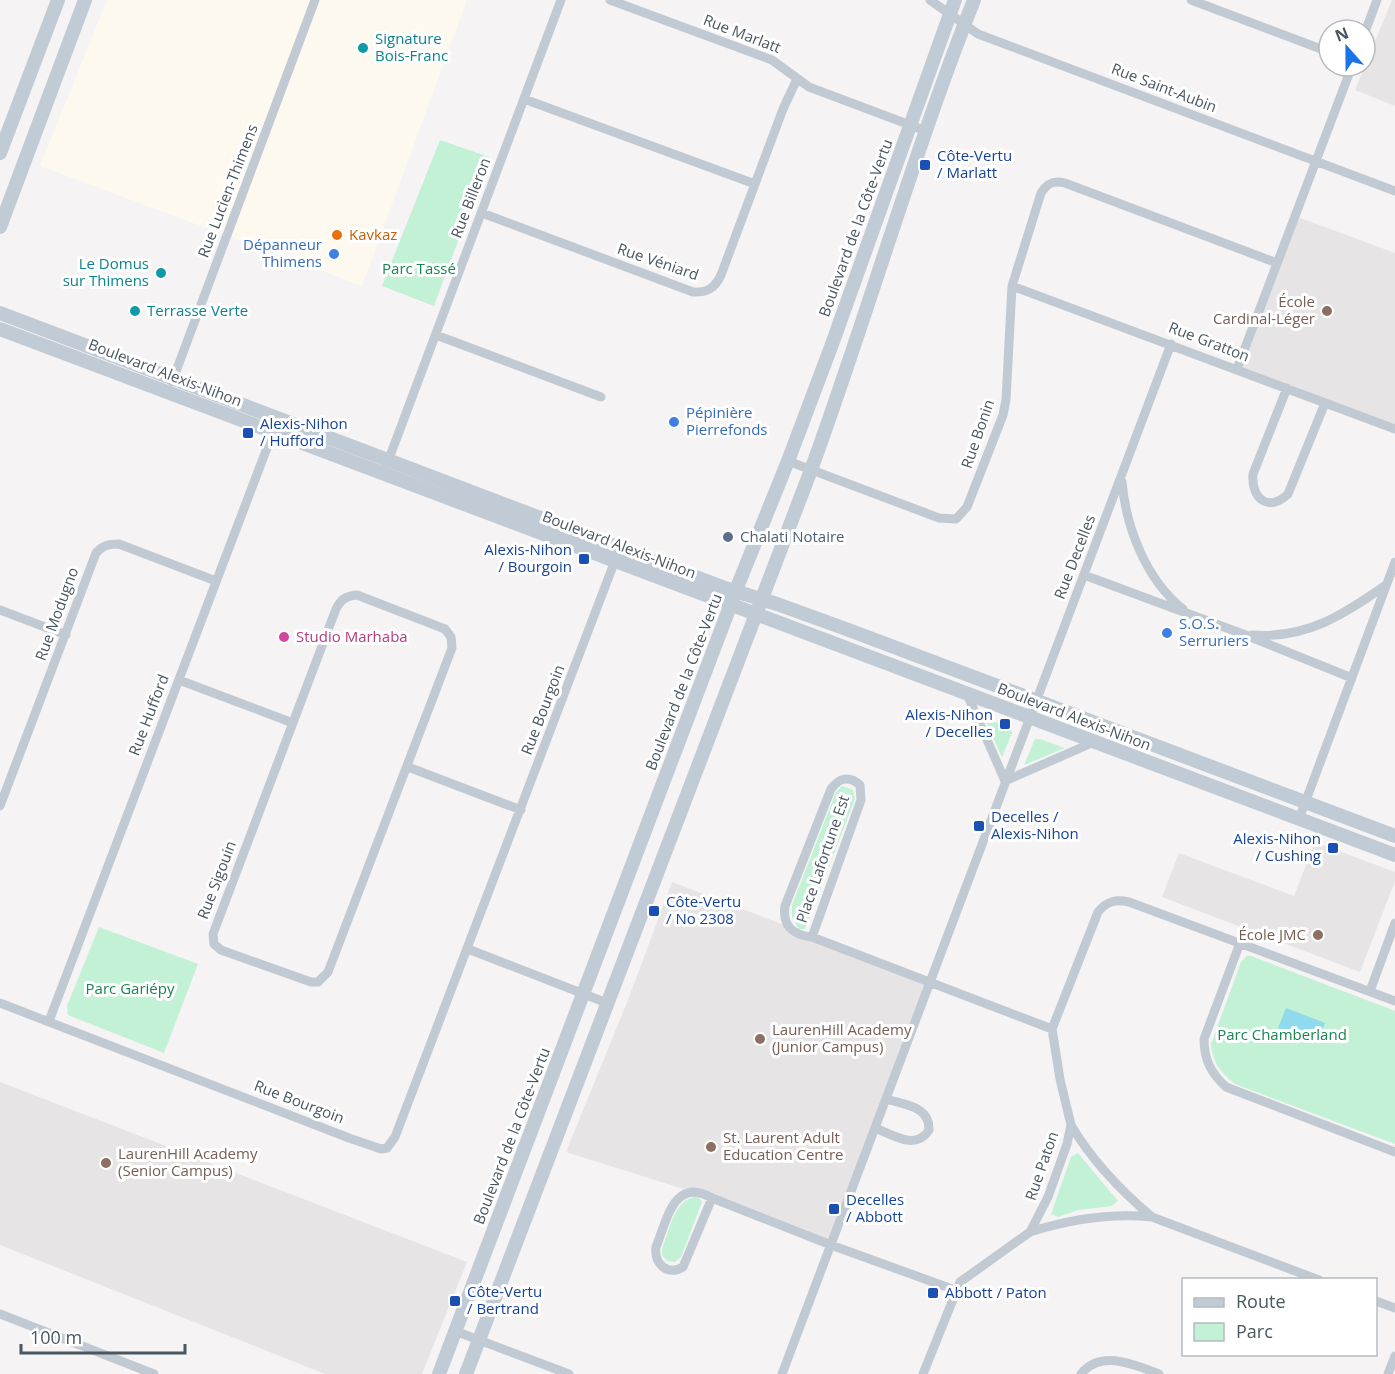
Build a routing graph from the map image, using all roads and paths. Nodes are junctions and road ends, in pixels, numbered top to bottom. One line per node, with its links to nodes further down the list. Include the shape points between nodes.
1 (58, 0): 20 (main road)
2 (85, 0): 25 (main road)
3 (315, 0): 33 (street, Rue Lucien-Thimens)
4 (561, 0): 17 (street, Rue Billeron)
5 (610, 0): 16 (street, Rue Marlatt, via 772,60)
6 (930, 0): 11 (street, Rue Saint-Aubin)
7 (955, 0): 11 (main road, Boulevard de la Côte-Vertu)
8 (974, 0): 13 (main road)
9 (1191, 0): 14 (street)
10 (1377, 0): 12 (street)
11 (950, 15): 13 (street, Rue Saint-Aubin); 18 (main road, Boulevard de la Côte-Vertu)
12 (1370, 18)
13 (964, 25): 19 (main road); 21 (street, Rue Saint-Aubin, via 978,34)
14 (1317, 47)
15 (1348, 78): 21 (street)
16 (797, 80): 18 (street, Rue Marlatt, via 819,92); 22 (street, Rue Véniard)
17 (524, 99): 22 (street); 24 (street, Rue Billeron)
18 (910, 125): 19 (street, Rue Marlatt); 39 (main road, Boulevard de la Côte-Vertu)
19 (926, 131): 41 (main road)
20 (0, 153)
21 (1317, 161): 23 (street, Rue Saint-Aubin); 26 (street)
22 (755, 184): 24 (street, Rue Véniard, via 719,281 714,288 701,292)
23 (1395, 191)
24 (482, 213): 30 (street, Rue Billeron)
25 (0, 227)
26 (1277, 263): 27 (street, Rue Bonin, via 1058,181 1045,186 1041,193); 32 (street)
27 (1012, 286): 31 (street, Rue Gratton); 41 (street, Rue Bonin, via 1006,400 963,514 956,519 939,518)
28 (0, 313): 33 (main road, Boulevard Alexis-Nihon)
29 (0, 329): 33 (main road, Boulevard Alexis-Nihon)
30 (436, 334): 35 (street); 40 (street, Rue Billeron)
31 (1171, 344): 32 (street, Rue Gratton); 42 (street, Rue Decelles)
32 (1237, 369): 34 (street, Rue Gratton)
33 (170, 386): 37 (main road, Boulevard Alexis-Nihon)
34 (1287, 388): 36 (street, Rue Gratton); 36 (street, via 1253,474 1252,485 1263,501 1281,501 1288,494)
35 (601, 397)
36 (1325, 403): 38 (street, Rue Gratton)
37 (275, 425): 40 (main road, Boulevard Alexis-Nihon); 46 (street, Rue Hufford)
38 (1395, 429)
39 (788, 461): 41 (street, Rue Bonin); 48 (main road, Boulevard de la Côte-Vertu)
40 (386, 467): 43 (main road, Boulevard Alexis-Nihon)
41 (811, 470): 49 (main road)
42 (1122, 477): 45 (street, Rue Decelles); 52 (street, via 1131,527 1148,567 1173,602)
43 (618, 554): 48 (main road, Boulevard Alexis-Nihon); 66 (street, Rue Bourgoin)
44 (1395, 562): 47 (street)
45 (1084, 575): 52 (street); 58 (street, Rue Decelles)
46 (216, 581): 54 (street, Rue Modugno, via 119,544 105,545 96,553); 56 (street, Rue Hufford)
47 (1386, 585): 53 (street, via 1315,627 1265,636); 55 (street)
48 (734, 598): 49 (main road, Boulevard Alexis-Nihon); 51 (main road, Boulevard Alexis-Nihon); 76 (main road, Boulevard de la Côte-Vertu)
49 (761, 599): 51 (main road); 58 (main road, Boulevard Alexis-Nihon)
50 (0, 610): 54 (street)
51 (755, 613): 57 (main road, Boulevard Alexis-Nihon); 79 (main road)
52 (1192, 616): 53 (street)
53 (1243, 634): 55 (street)
54 (66, 635): 65 (street, Rue Modugno)
55 (1352, 678): 64 (street)
56 (179, 680): 60 (street); 80 (street, Rue Hufford)
57 (968, 694): 59 (main road, Boulevard Alexis-Nihon); 63 (street)
58 (1035, 700): 59 (street, Rue Decelles); 64 (main road, Boulevard Alexis-Nihon)
59 (1028, 718): 61 (main road, Boulevard Alexis-Nihon); 63 (street, Rue Decelles)
60 (293, 723): 62 (street, Rue Sigouin, via 341,600 357,595 374,600 445,629 452,637 450,654); 62 (street, Rue Sigouin, via 213,934 214,944 221,950 303,981 318,982 328,972)
61 (1094, 742): 63 (street); 67 (main road, Boulevard Alexis-Nihon)
62 (408, 767): 66 (street)
63 (1005, 781): 74 (street, Rue Decelles)
64 (1305, 803): 67 (street); 68 (main road, Boulevard Alexis-Nihon)
65 (0, 806)
66 (521, 810): 73 (street, Rue Bourgoin)
67 (1299, 819): 69 (main road, Boulevard Alexis-Nihon)
68 (1395, 836)
69 (1395, 855)
70 (1395, 922): 75 (street)
71 (812, 937): 71 (street, Place Lafortune Est, via 861,800 860,785 850,779 836,782 831,789 785,906 788,928 800,936); 74 (street)
72 (1240, 943): 75 (street); 81 (street, via 1129,902 1110,902 1098,912); 85 (street, via 1204,1039 1208,1066 1216,1077 1226,1087)
73 (468, 949): 76 (street); 80 (street, Rue Bourgoin, via 395,1137 387,1148 349,1138)
74 (930, 981): 81 (street); 82 (street, Rue Decelles)
75 (1370, 992): 77 (street)
76 (583, 994): 79 (street); 95 (main road, Boulevard de la Côte-Vertu)
77 (1395, 1001)
78 (0, 1003): 80 (street, Rue Bourgoin)
79 (607, 1003): 96 (main road)
80 (49, 1021)
81 (1052, 1029): 83 (street, Rue Paton)
82 (886, 1099): 84 (street, Rue Decelles); 84 (street, via 923,1111 929,1130 918,1141 910,1141)
83 (1071, 1125): 87 (street, via 1094,1160); 88 (street, Rue Paton, via 1048,1197)
84 (875, 1128): 89 (street, Rue Decelles)
85 (1395, 1152)
86 (712, 1198): 86 (street, via 691,1191 674,1202 656,1247 655,1254 663,1268 676,1271 683,1267); 89 (street)
87 (1152, 1217): 88 (street, via 1102,1216); 90 (street)
88 (1030, 1232): 91 (street, Rue Paton, via 966,1276)
89 (831, 1245): 91 (street); 102 (street, Rue Decelles)
90 (1314, 1278)
91 (955, 1290): 103 (street, Rue Paton)
92 (1377, 1301): 93 (street)
93 (1395, 1308)
94 (0, 1314): 98 (street)
95 (455, 1331): 96 (street); 99 (main road, Boulevard de la Côte-Vertu)
96 (478, 1340): 100 (main road); 101 (street)
97 (1395, 1356): 106 (street)
98 (154, 1374)
99 (439, 1374)
100 (466, 1374)
101 (569, 1374)
102 (782, 1374)
103 (923, 1374)
104 (1081, 1374): 105 (street, via 1096,1363 1110,1360)
105 (1159, 1374)
106 (1388, 1374)

